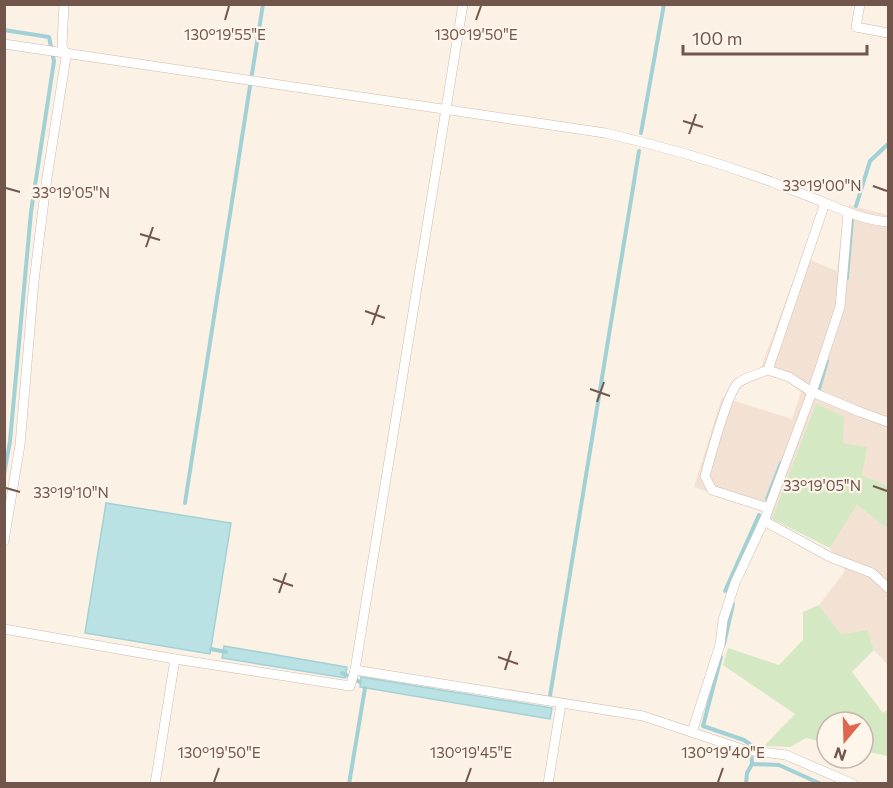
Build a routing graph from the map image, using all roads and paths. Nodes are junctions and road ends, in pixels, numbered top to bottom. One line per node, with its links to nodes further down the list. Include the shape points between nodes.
1 (64, 4): 6 (street)
2 (463, 4): 7 (street)
3 (860, 4): 4 (street, via 856,27)
4 (888, 33)
5 (4, 44): 6 (street)
6 (61, 52): 7 (street); 16 (street, via 66,57 46,184 20,445)
7 (446, 110): 8 (street, via 642,141 731,167); 20 (street)
8 (825, 203): 9 (street); 11 (street)
9 (848, 213): 10 (street); 12 (street, via 840,307)
10 (888, 222)
11 (768, 370): 12 (street, via 789,377); 14 (street, via 740,381 733,388 705,476 712,490)
12 (812, 392): 13 (street); 14 (street)
13 (888, 422)
14 (768, 508): 15 (street)
15 (764, 521): 17 (street, via 830,557 872,573); 22 (street, via 735,583)
16 (4, 541)
17 (888, 588)
18 (4, 629): 19 (street)
19 (175, 659): 20 (street, via 350,687); 23 (street)
20 (353, 675): 21 (street)
21 (561, 704): 22 (street, via 643,716); 24 (street)
22 (692, 732): 25 (street, via 746,750 786,755)
23 (155, 783)
24 (548, 783)
25 (853, 783)

